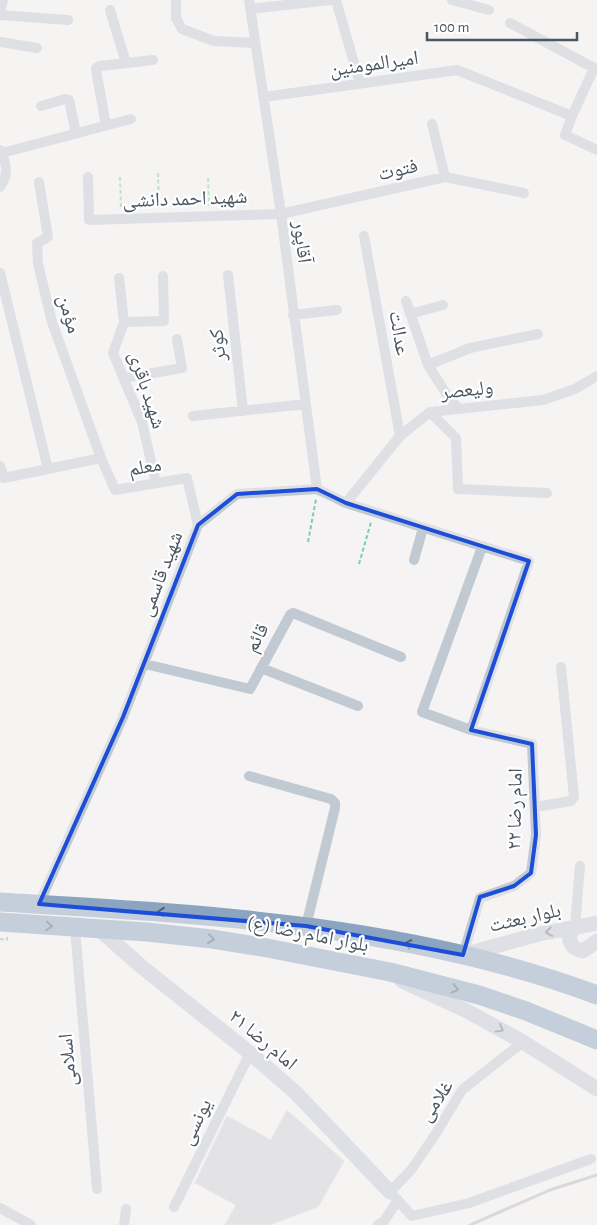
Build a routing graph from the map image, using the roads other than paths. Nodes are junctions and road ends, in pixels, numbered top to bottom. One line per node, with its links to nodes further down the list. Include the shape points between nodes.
1 (3, 0): 9 (street)
2 (176, 0): 13 (street, via 176,18 182,29 214,41)
3 (332, 0): 6 (street)
4 (336, 0): 17 (street)
5 (452, 0): 8 (street)
6 (249, 5): 13 (street, آقاپور)
7 (110, 10): 16 (street)
8 (489, 10)
9 (0, 13): 10 (street)
10 (68, 20)
11 (510, 23): 20 (street, via 594,68)
12 (0, 42): 14 (street)
13 (255, 43): 18 (street, آقاپور)
14 (37, 48)
15 (153, 60): 16 (street)
16 (126, 63): 23 (street, via 100,66 96,70)
17 (360, 84): 18 (street, اميرالمومنين); 20 (street, اميرالمومنين, via 457,70)
18 (264, 97): 32 (street, آقاپور)
19 (41, 106): 24 (street, via 69,100)
20 (572, 116): 25 (street, via 565,135)
21 (131, 119): 23 (street)
22 (432, 124): 28 (street)
23 (106, 125): 24 (street)
24 (76, 133): 26 (street)
25 (597, 150)
26 (1, 151): 30 (street, via 7,171)
27 (88, 177): 32 (street, شهید احمد دانشی, via 90,220)
28 (445, 177): 31 (street, فتوت); 32 (street, فتوت)
29 (39, 182): 55 (street, مؤمن, via 48,237 37,242 38,264 52,322)
30 (0, 187)
31 (524, 193)
32 (281, 214): 42 (street, آقاپور)
33 (364, 236): 54 (street, عدالت)
34 (0, 273): 57 (street)
35 (228, 275): 51 (street, کوثر)
36 (163, 276): 43 (street, via 164,321)
37 (118, 278): 43 (street, شهید باقری)
38 (406, 301): 41 (street)
39 (443, 306): 41 (street)
40 (337, 310): 42 (street)
41 (410, 314): 46 (street)
42 (294, 316): 49 (street, آقاپور)
43 (124, 322): 48 (street, شهید باقری, via 114,353)
44 (538, 334): 46 (street, via 470,348)
45 (178, 339): 48 (street, via 182,368)
46 (428, 365): 50 (street)
47 (597, 376): 50 (street, ولیعصر, via 575,389 543,400)
48 (124, 378): 58 (street, شهید باقری, via 142,422)
49 (306, 404): 51 (street); 59 (street, آقاپور)
50 (459, 408): 52 (street, ولیعصر)
51 (243, 411): 53 (street)
52 (430, 412): 54 (street, ولیعصر); 60 (street, via 456,438 458,489)
53 (193, 416)
54 (400, 436): 61 (street, ولیعصر)
55 (101, 458): 57 (street, معلم); 58 (street, معلم, via 115,490)
56 (0, 466): 57 (street, معلم, via 4,478)
57 (48, 469)
58 (156, 483): 62 (street, معلم, via 187,478)
59 (318, 489): 61 (street); 62 (street, شهید قاسمی, via 237,494)
60 (547, 494)
61 (346, 503): 63 (street)
62 (198, 525): 67 (street, شهید قاسمی)
63 (423, 528): 64 (street); 65 (street)
64 (482, 548): 71 (street, امام رضا ۲۲, via 422,712); 71 (street, via 529,561)
65 (414, 560)
66 (401, 657): 69 (street, قائم, via 293,613)
67 (145, 664): 69 (street, قائم, via 246,689 250,689); 76 (street, شهید قاسمی)
68 (561, 667): 73 (street, via 574,796 571,800)
69 (261, 668): 70 (street)
70 (358, 706)
71 (471, 730): 73 (street, امام رضا ۲۲, via 532,744)
72 (249, 776): 79 (street, via 335,802)
73 (535, 807): 84 (street, امام رضا ۲۲, via 536,835 531,873 514,886 480,898)
74 (580, 866): 81 (street)
75 (0, 902): 76 (highway, بلوار امام رضا (ع))
76 (39, 904): 79 (highway, بلوار امام رضا (ع), one-way to 76)
77 (0, 922): 80 (highway, بلوار امام رضا (ع), one-way to 80)
78 (597, 923): 81 (street, بلوار بعثت)
79 (311, 927): 84 (highway, بلوار امام رضا (ع), one-way to 79); 85 (highway, via 321,934 322,945 317,954)
80 (75, 928): 82 (highway, بلوار امام رضا (ع)); 93 (street, اسلامی)
81 (575, 928): 83 (street, via 569,935 575,949 583,950); 84 (street, بلوار بعثت, one-way to 84)
82 (100, 930): 85 (highway, بلوار امام رضا (ع), one-way to 85, via 212,939); 90 (street, امام رضا ۲۱)
83 (597, 941)
84 (463, 954): 87 (highway, بلوار امام رضا (ع), via 565,982)
85 (310, 956): 86 (highway, بلوار امام رضا (ع))
86 (378, 970): 88 (highway, بلوار امام رضا (ع), one-way to 88, via 479,995); 89 (street, one-way to 89, via 467,1011)
87 (597, 995)
88 (597, 1040)
89 (523, 1042): 91 (street); 94 (street, غلامی, via 462,1090)
90 (250, 1053): 94 (street, امام رضا ۲۱, via 296,1093); 95 (street, یونسی)
91 (597, 1089)
92 (591, 1158): 94 (street, via 470,1203 412,1216)
93 (97, 1189)
94 (394, 1196): 100 (street, غلامی, via 384,1221)
95 (174, 1207)
96 (0, 1208): 98 (street)
97 (126, 1209): 99 (street)
98 (31, 1225)
99 (124, 1225)
100 (378, 1225)

